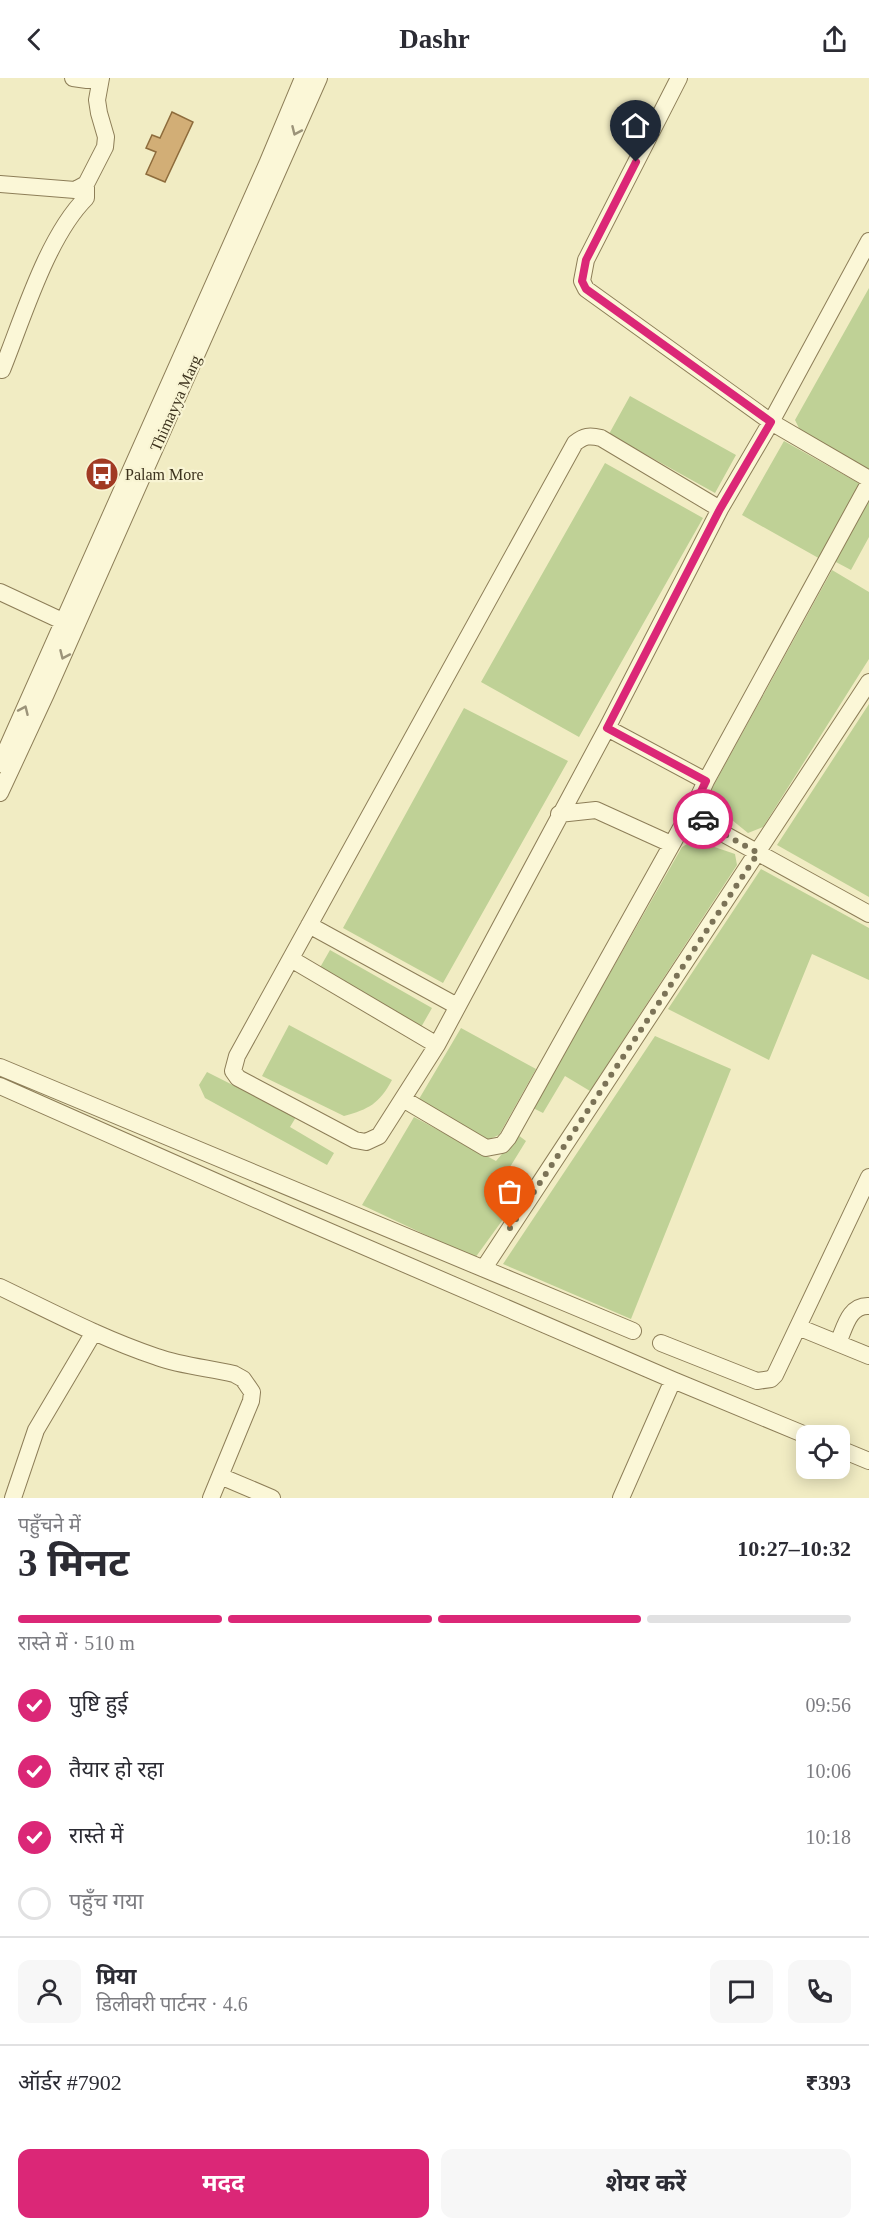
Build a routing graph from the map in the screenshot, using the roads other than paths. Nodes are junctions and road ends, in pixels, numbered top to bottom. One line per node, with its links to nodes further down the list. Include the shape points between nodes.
1 (73, 78): 2 (street)
2 (100, 78): 7 (street, via 98,105 106,143)
3 (303, 78): 14 (street, Thimayya Marg)
4 (319, 78): 14 (street, Thimayya Marg, one-way to 14)
5 (680, 78): 10 (street, via 586,260 582,281 586,289)
6 (0, 183): 7 (street, via 75,190)
7 (86, 184): 9 (street, via 87,198 71,214 48,256)
8 (869, 241): 10 (street)
9 (2, 370)
10 (771, 422): 11 (street); 12 (street)
11 (869, 481): 20 (street)
12 (720, 509): 17 (street); 27 (street, via 601,438 591,435 575,443)
13 (0, 592): 14 (street)
14 (70, 625): 16 (street, Thimayya Marg)
15 (869, 682): 25 (street)
16 (40, 691): 18 (street, Thimayya Marg, one-way to 16); 21 (street, Thimayya Marg)
17 (607, 728): 20 (street); 22 (street)
18 (6, 733): 19 (street, Thimayya Marg)
19 (0, 764)
20 (706, 781): 23 (street, via 697,800)
21 (0, 793)
22 (559, 814): 24 (street, via 596,810); 29 (street)
23 (704, 823): 24 (street, via 681,828); 25 (street)
24 (671, 844): 33 (street, via 502,1145 486,1148)
25 (758, 853): 26 (street); 35 (street)
26 (869, 914)
27 (309, 925): 28 (street); 29 (street)
28 (291, 959): 30 (street); 33 (street, via 234,1065 238,1078 355,1140 366,1142 380,1136)
29 (457, 1006): 30 (street)
30 (436, 1045): 33 (street)
31 (0, 1067): 35 (street)
32 (0, 1086): 44 (street)
33 (403, 1099)
34 (869, 1177): 38 (street)
35 (484, 1268): 39 (street)
36 (0, 1287): 40 (street)
37 (869, 1306): 42 (street, via 851,1313)
38 (798, 1326): 41 (street, via 775,1375 764,1381); 42 (street)
39 (633, 1331)
40 (94, 1332): 48 (street, via 158,1358 234,1374 249,1385 252,1401); 50 (street, via 36,1430)
41 (661, 1343)
42 (838, 1343): 43 (street)
43 (869, 1356)
44 (673, 1380): 45 (street); 49 (street)
45 (796, 1431)
46 (850, 1453): 47 (street)
47 (869, 1461)
48 (220, 1476): 51 (street); 52 (street)
49 (624, 1497)
50 (13, 1498)
51 (211, 1498)
52 (272, 1498)

